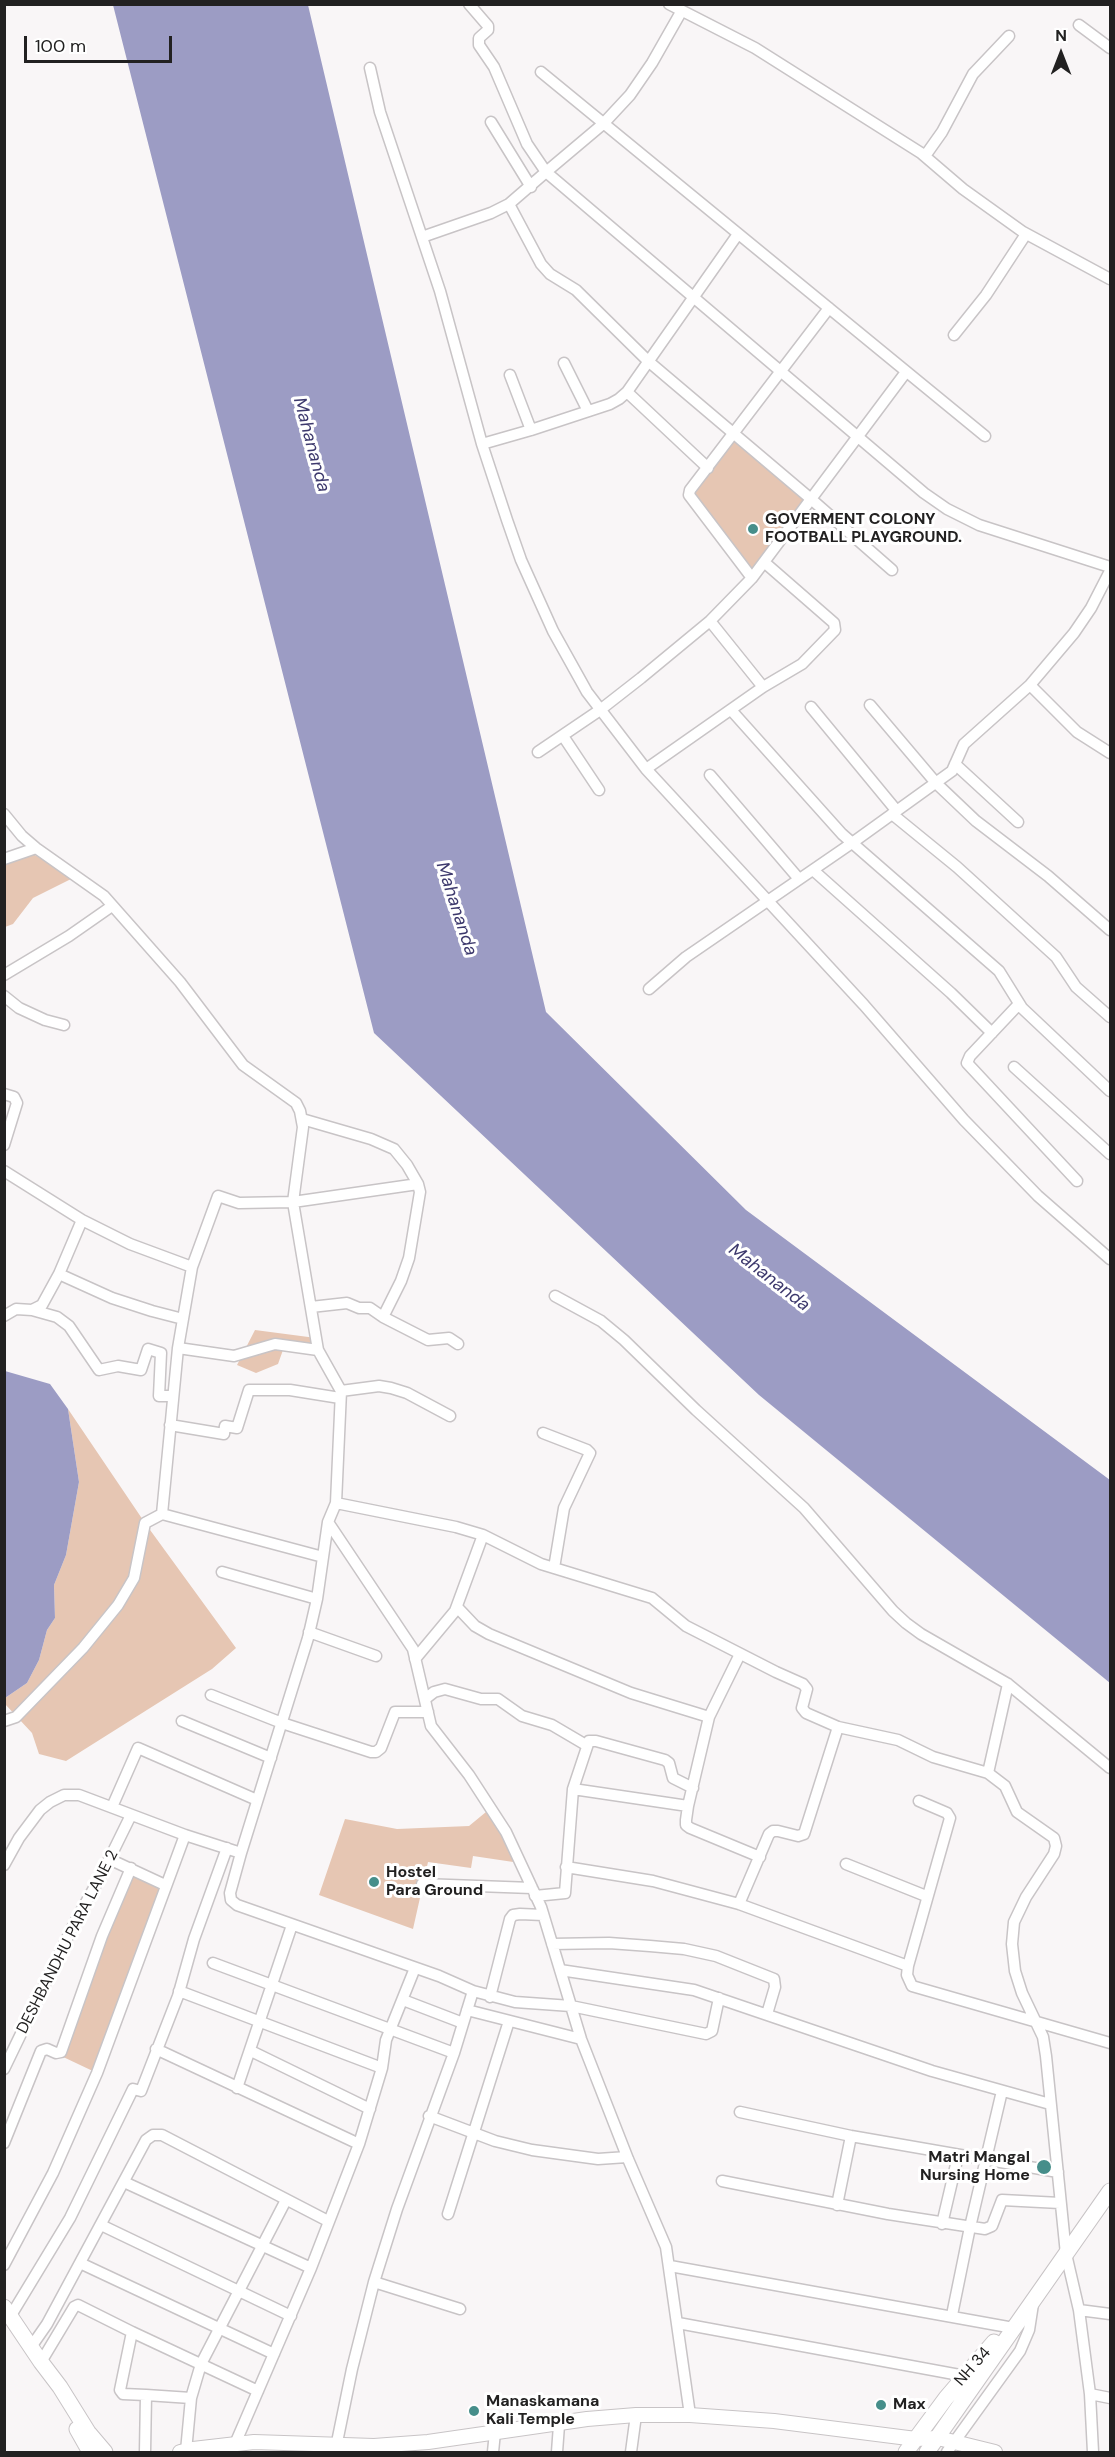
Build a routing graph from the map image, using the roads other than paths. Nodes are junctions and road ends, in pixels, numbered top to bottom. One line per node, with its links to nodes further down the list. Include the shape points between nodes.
1 (469, 4): 12 (street, via 488,26 479,45 494,67 527,144)
2 (669, 4): 3 (street)
3 (681, 12): 10 (street, via 640,82); 11 (street, via 755,48)
4 (1079, 26): 6 (street)
5 (1009, 36): 11 (street, via 973,74)
6 (1110, 48)
7 (370, 68): 17 (street, via 380,112)
8 (541, 72): 10 (street)
9 (491, 122): 13 (street)
10 (603, 124): 12 (street); 15 (street)
11 (925, 156): 16 (street)
12 (546, 172): 13 (street); 19 (street)
13 (531, 187): 14 (street)
14 (508, 204): 17 (street); 22 (street, via 546,270 576,290)
15 (738, 234): 19 (street); 20 (street)
16 (1026, 234): 18 (street); 21 (street)
17 (422, 237): 33 (street)
18 (1110, 279)
19 (694, 298): 22 (street); 24 (street)
20 (829, 308): 24 (street); 25 (street)
21 (954, 335)
22 (648, 361): 27 (street); 30 (street)
23 (564, 363): 28 (street)
24 (781, 371): 30 (street); 32 (street)
25 (906, 372): 31 (street); 32 (street)
26 (510, 375): 29 (street)
27 (627, 392): 28 (street, via 610,404); 34 (street)
28 (588, 411): 29 (street)
29 (531, 430): 33 (street)
30 (735, 432): 34 (street); 35 (street)
31 (985, 436)
32 (858, 438): 35 (street); 37 (street, via 924,493 964,518)
33 (482, 444): 46 (street, via 521,560 563,652)
34 (708, 468): 40 (street, via 690,490 690,497)
35 (811, 499): 36 (street); 38 (street)
36 (764, 562): 40 (street); 43 (street, via 836,627 802,664)
37 (1110, 567)
38 (892, 570)
39 (1110, 571): 42 (street, via 1074,633)
40 (752, 578): 41 (street)
41 (710, 621): 43 (street); 46 (street)
42 (1030, 685): 50 (street, via 1077,732); 51 (street, via 964,744)
43 (763, 687): 47 (street)
44 (870, 705): 54 (street)
45 (811, 707): 56 (street)
46 (600, 710): 48 (street); 52 (street)
47 (731, 710): 52 (street); 59 (street)
48 (563, 736): 49 (street); 55 (street)
49 (538, 752)
50 (1110, 753)
51 (955, 764): 54 (street); 58 (street)
52 (646, 769): 64 (street)
53 (710, 775): 63 (street)
54 (936, 783): 56 (street); 66 (street, via 976,821)
55 (599, 790)
56 (894, 812): 59 (street); 71 (street, via 1056,957 1076,987)
57 (4, 814): 60 (street)
58 (1018, 822)
59 (852, 843): 62 (street); 70 (street, via 999,971)
60 (36, 848): 61 (street); 65 (street, via 104,896)
61 (4, 859)
62 (813, 870): 63 (street); 73 (street)
63 (799, 879): 64 (street)
64 (769, 901): 68 (street, via 686,957); 85 (street, via 1005,1164)
65 (112, 906): 67 (street); 77 (street, via 180,982 243,1065 296,1103)
66 (1110, 930)
67 (4, 975)
68 (649, 989)
69 (4, 996): 72 (street, via 19,1008)
70 (1019, 1004): 73 (street); 75 (street)
71 (1110, 1017)
72 (64, 1025)
73 (992, 1033): 81 (street, via 968,1063)
74 (1014, 1067): 79 (street)
75 (1110, 1091)
76 (4, 1094): 78 (street, via 14,1097 17,1103)
77 (302, 1119): 82 (street, via 387,1145 401,1156); 83 (street)
78 (4, 1144)
79 (1110, 1154)
80 (4, 1171): 84 (street)
81 (1077, 1181)
82 (418, 1184): 83 (street); 92 (street, via 420,1199 409,1258)
83 (293, 1202): 86 (street, via 239,1203 218,1197); 89 (street)
84 (82, 1220): 86 (street, via 130,1244); 87 (street)
85 (1110, 1259)
86 (192, 1267): 93 (street)
87 (59, 1275): 90 (street, via 42,1305); 93 (street, via 112,1298)
88 (555, 1296): 115 (street, via 600,1321 624,1340 804,1508 906,1623)
89 (311, 1307): 92 (street, via 348,1303 370,1308); 96 (street)
90 (32, 1310): 91 (street, via 16,1309); 98 (street, via 57,1317 69,1326 99,1370 118,1366 141,1370 148,1349 161,1353 159,1396)
91 (4, 1316)
92 (383, 1317): 94 (street, via 428,1340 449,1338)
93 (183, 1319): 95 (street)
94 (458, 1344)
95 (178, 1348): 96 (street, via 234,1356 275,1344); 98 (street)
96 (318, 1350): 97 (street)
97 (340, 1394): 99 (street, via 379,1386 391,1388); 100 (street, via 249,1390 237,1428 225,1426 224,1434); 102 (street)
98 (173, 1395): 100 (street)
99 (450, 1416)
100 (170, 1425): 103 (street)
101 (543, 1433): 107 (street, via 590,1453 564,1508)
102 (336, 1503): 104 (street); 105 (street)
103 (162, 1514): 106 (street); 120 (street, via 145,1523 134,1578 118,1605 83,1648 16,1717)
104 (328, 1522): 106 (street); 114 (street, via 413,1649)
105 (483, 1535): 107 (street); 110 (street)
106 (323, 1557): 109 (street)
107 (554, 1568): 112 (street, via 652,1598 686,1626)
108 (222, 1572): 109 (street)
109 (317, 1599): 111 (street)
110 (457, 1607): 114 (street); 119 (street, via 489,1634 631,1693)
111 (309, 1632): 113 (street); 122 (street)
112 (740, 1654): 119 (street); 123 (street, via 803,1684 807,1689 803,1711)
113 (376, 1656)
114 (415, 1659): 117 (street)
115 (1008, 1684): 126 (street); 127 (street)
116 (211, 1695): 122 (street)
117 (425, 1699): 118 (street); 124 (street, via 445,1689 481,1699 498,1699 522,1716 552,1725)
118 (428, 1712): 122 (street, via 395,1712 376,1752); 146 (street, via 431,1726 470,1775 506,1832)
119 (709, 1717): 128 (street)
120 (4, 1721)
121 (182, 1721): 125 (street)
122 (282, 1723): 125 (street)
123 (838, 1727): 127 (street, via 898,1740 933,1758); 138 (street, via 804,1834 773,1831)
124 (586, 1745): 128 (street, via 593,1740 665,1760 673,1778); 129 (street)
125 (271, 1758): 130 (street)
126 (1110, 1768)
127 (988, 1773): 167 (street, via 1005,1786 1017,1812 1054,1838 1056,1846 1014,1922 1015,1971)
128 (693, 1788): 132 (street)
129 (573, 1789): 132 (street); 142 (street)
130 (257, 1800): 133 (street, via 138,1748); 137 (street)
131 (919, 1801): 147 (street, via 950,1816)
132 (688, 1806): 138 (street, via 686,1825 690,1828)
133 (112, 1808): 134 (street); 141 (street, via 79,1795 64,1795 50,1802 19,1838)
134 (131, 1815): 135 (street); 139 (street, DESHBANDHU PARA LANE 2)
135 (185, 1835): 136 (street); 145 (street)
136 (227, 1848): 137 (street); 157 (street)
137 (240, 1853): 150 (street, via 231,1900)
138 (760, 1857): 148 (street)
139 (110, 1858): 143 (street); 176 (street, DESHBANDHU PARA LANE 2)
140 (846, 1863): 147 (street)
141 (4, 1865)
142 (566, 1867): 146 (street, via 565,1893); 148 (street, via 652,1881)
143 (131, 1868): 145 (street); 185 (street, via 61,2052 41,2051)
144 (422, 1884): 146 (street)
145 (165, 1885): 205 (street, via 97,2073 53,2173)
146 (534, 1892): 149 (street)
147 (926, 1896): 153 (street)
148 (739, 1904): 153 (street)
149 (543, 1915): 151 (street); 159 (street, via 520,1914 510,1919)
150 (292, 1925): 154 (street); 156 (street)
151 (552, 1944): 155 (street); 164 (street, via 609,1943 684,1949 716,1956 774,1979)
152 (213, 1964): 156 (street)
153 (908, 1966): 167 (street, via 912,1986)
154 (415, 1968): 158 (street); 161 (street)
155 (560, 1970): 160 (street, via 672,1985); 162 (street)
156 (272, 1984): 165 (street); 169 (street)
157 (180, 1991): 165 (street); 172 (street)
158 (473, 1992): 159 (street); 163 (street)
159 (490, 1997): 162 (street)
160 (719, 1998): 162 (street, via 712,2031 706,2034); 164 (street)
161 (403, 2000): 168 (street); 169 (street)
162 (571, 2006): 170 (street)
163 (467, 2010): 166 (street); 168 (street)
164 (767, 2014): 178 (street)
165 (260, 2021): 173 (street); 175 (street)
166 (509, 2021): 170 (street); 183 (street)
167 (1037, 2022): 171 (street); 179 (street, via 1047,2056)
168 (463, 2023): 174 (street)
169 (390, 2030): 174 (street); 175 (street)
170 (581, 2039): 188 (street)
171 (1110, 2043)
172 (156, 2049): 177 (street); 214 (street, via 141,2091 133,2089 70,2218)
173 (250, 2050): 177 (street); 180 (street)
174 (454, 2053): 182 (street)
175 (382, 2068): 180 (street)
176 (4, 2069)
177 (237, 2088): 186 (street)
178 (1002, 2091): 179 (street); 189 (street)
179 (1050, 2104): 190 (street)
180 (370, 2109): 186 (street)
181 (740, 2112): 184 (street)
182 (429, 2116): 183 (street); 208 (street)
183 (474, 2133): 188 (street, via 568,2156); 197 (street)
184 (851, 2136): 187 (street); 196 (street)
185 (4, 2143)
186 (359, 2144): 198 (street)
187 (958, 2156): 189 (street); 199 (street)
188 (627, 2157): 206 (street, via 660,2230)
189 (985, 2160): 190 (street); 201 (street)
190 (1058, 2172): 195 (street)
191 (722, 2181): 196 (street)
192 (124, 2182): 194 (street, via 146,2140 162,2135); 200 (street); 202 (street)
193 (1110, 2191): 203 (main road)
194 (286, 2200): 198 (street); 202 (street)
195 (1060, 2203): 201 (street, via 1002,2200 989,2229); 203 (street)
196 (837, 2205): 199 (street)
197 (448, 2214)
198 (328, 2221): 207 (street)
199 (942, 2224): 201 (street)
200 (101, 2225): 204 (street); 210 (street)
201 (970, 2227): 216 (street)
202 (262, 2246): 207 (street); 210 (street)
203 (1066, 2254): 209 (main road); 213 (street)
204 (80, 2263): 220 (street); 222 (street)
205 (4, 2265)
206 (670, 2266): 216 (street); 218 (street)
207 (311, 2268): 217 (street)
208 (374, 2282): 212 (street); 241 (street)
209 (1044, 2286): 211 (main road); 219 (main road, NH 34)
210 (238, 2290): 217 (street); 220 (street)
211 (1034, 2300): 237 (main road); 240 (street, via 1029,2330 1020,2351)
212 (460, 2309)
213 (1079, 2310): 215 (street); 229 (street)
214 (7, 2312): 222 (main road)
215 (1110, 2314)
216 (952, 2315): 219 (street)
217 (291, 2316): 223 (street)
218 (678, 2323): 226 (street); 234 (street)
219 (1008, 2327): 226 (main road, NH 34)
220 (219, 2328): 223 (street); 225 (street)
221 (132, 2332): 224 (street, via 78,2305); 225 (street); 230 (street, via 121,2392)
222 (31, 2347): 224 (main road)
223 (274, 2354): 228 (street)
224 (40, 2362): 227 (main road)
225 (201, 2364): 228 (street); 231 (street)
226 (965, 2376): 238 (main road, NH 34)
227 (56, 2384): 242 (main road); 243 (main road)
228 (258, 2391): 239 (street)
229 (1090, 2394): 232 (street); 252 (street)
230 (146, 2395): 231 (street); 244 (street)
231 (191, 2398): 245 (street)
232 (1110, 2398)
233 (636, 2415): 234 (main road); 235 (main road); 248 (street)
234 (690, 2415): 238 (main road, via 774,2421)
235 (559, 2425): 236 (main road); 247 (street)
236 (495, 2432): 241 (main road); 246 (street)
237 (938, 2438): 238 (main road); 240 (main road); 250 (main road)
238 (910, 2443): 249 (street)
239 (235, 2445): 241 (main road, via 254,2442); 245 (main road)
240 (952, 2447): 251 (main road)
241 (335, 2449)
242 (90, 2452)
243 (105, 2452)
244 (145, 2452)
245 (183, 2452)
246 (493, 2452)
247 (557, 2452)
248 (631, 2452)
249 (897, 2452)
250 (927, 2452)
251 (995, 2452)
252 (1093, 2452)

